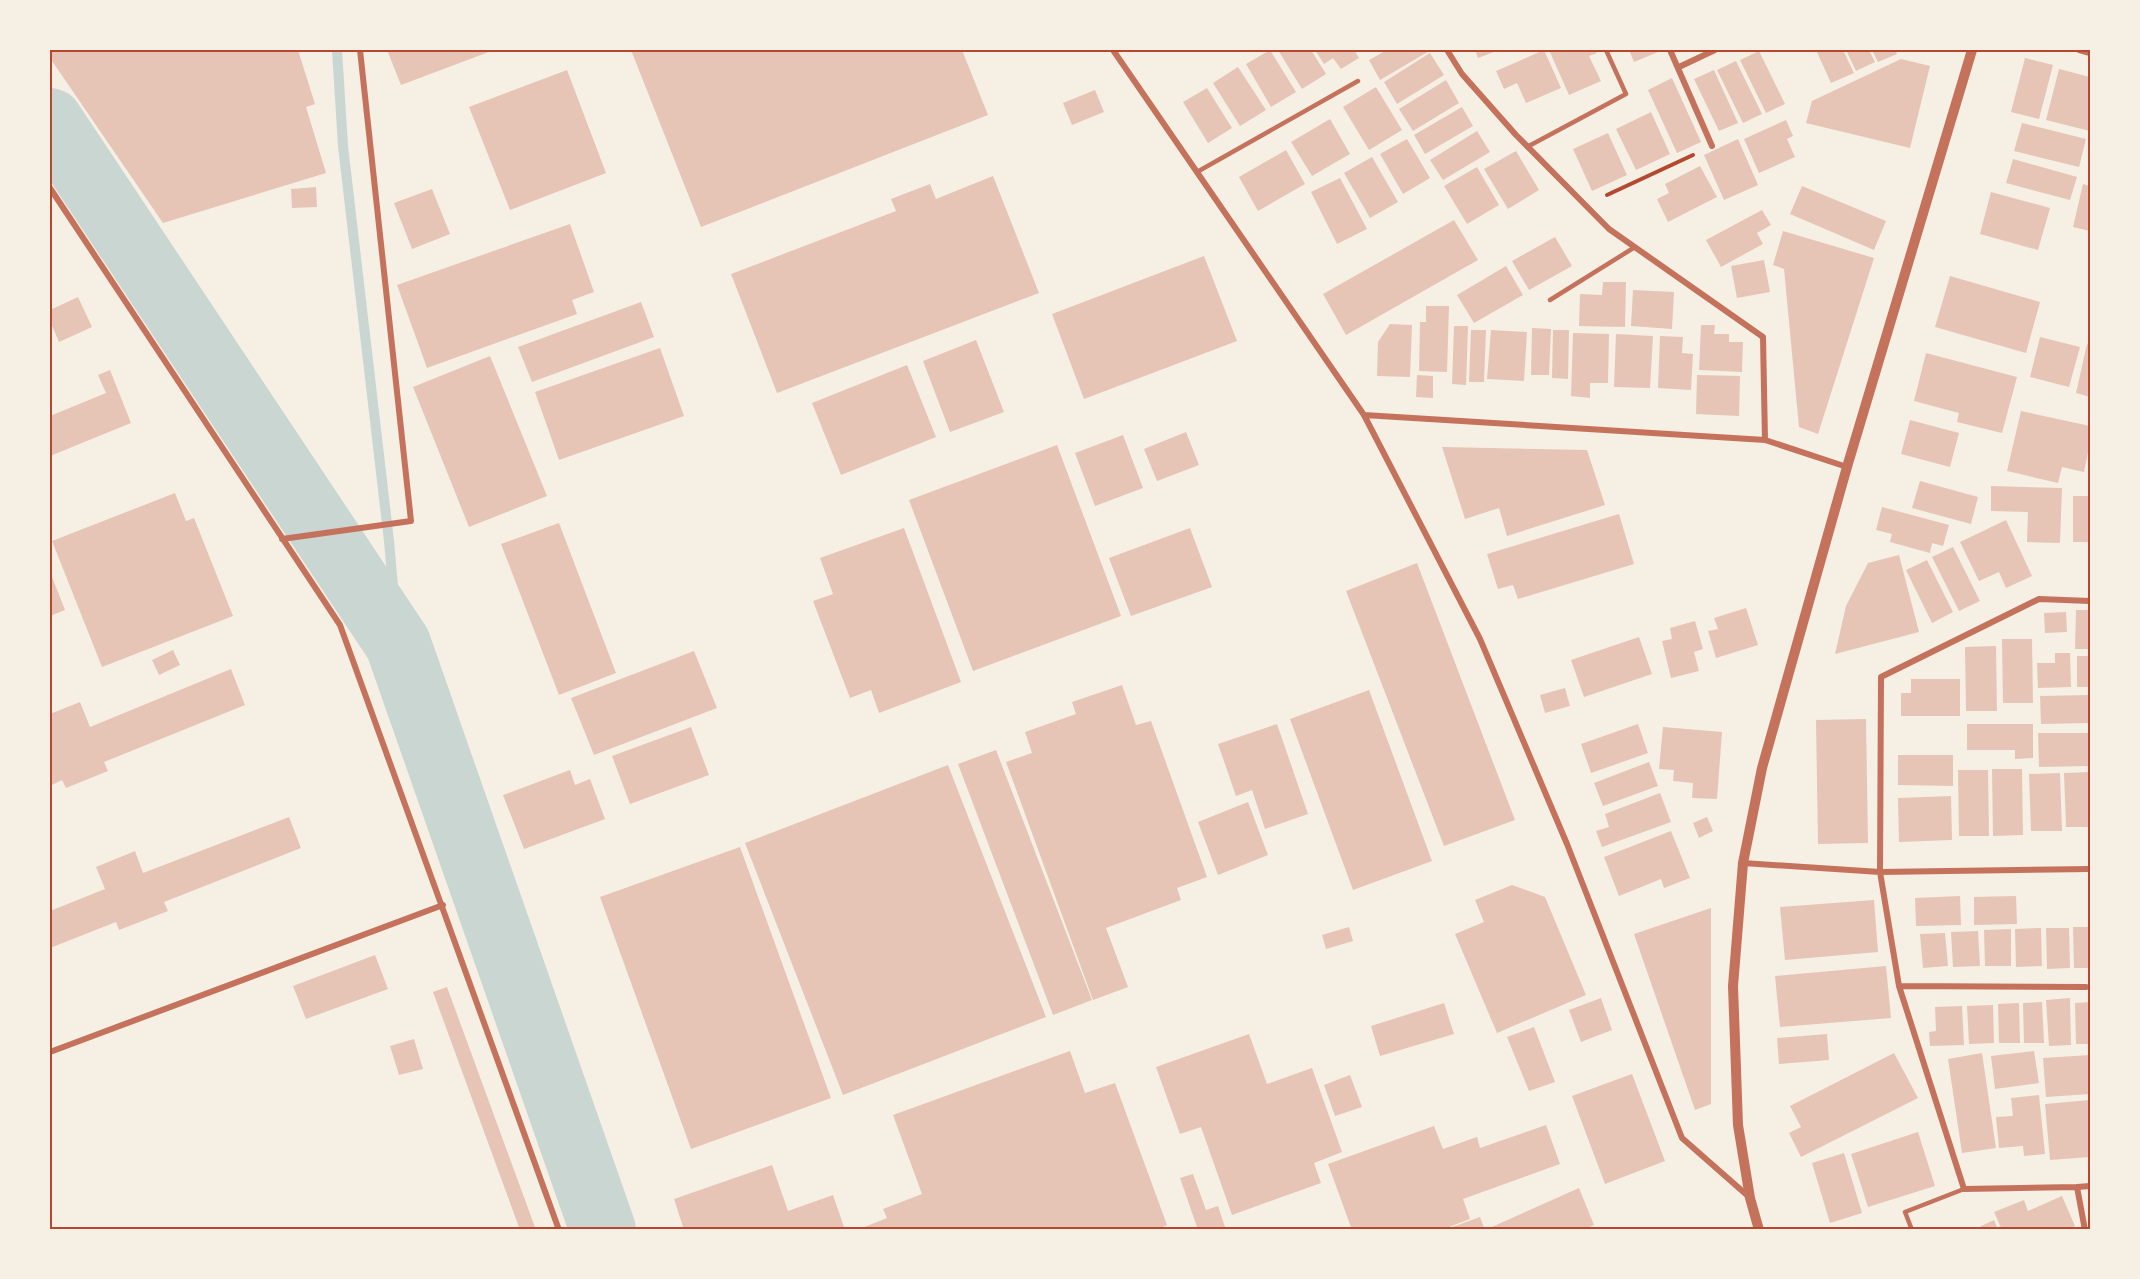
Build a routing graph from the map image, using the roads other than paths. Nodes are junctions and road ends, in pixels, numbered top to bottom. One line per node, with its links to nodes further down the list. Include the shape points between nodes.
1 (360, 50): 21 (street, via 411,521)
2 (1113, 50): 14 (street)
3 (1447, 50): 13 (street, via 1462,74)
4 (1605, 50): 13 (lane, via 1626,94)
5 (1670, 50): 10 (street)
6 (1715, 50): 10 (street)
7 (1972, 50): 20 (street)
8 (2079, 50): 9 (street)
9 (2091, 53)
10 (1678, 67): 12 (street)
11 (1358, 81): 14 (lane)
12 (1712, 146)
13 (1527, 147): 16 (street, via 1609,229)
14 (1197, 172): 18 (street)
15 (50, 188): 21 (street)
16 (1635, 247): 17 (lane); 19 (street, via 1763,337)
17 (1550, 300)
18 (1364, 415): 19 (street); 33 (street, via 1480,639 1568,844 1682,1138)
19 (1765, 440): 20 (street)
20 (1847, 467): 23 (street, via 1762,768)
21 (282, 539): 26 (street, via 340,625)
22 (2091, 601): 25 (street, via 2039,599 1881,677)
23 (1743, 863): 25 (street); 33 (street, via 1733,986 1738,1125)
24 (2091, 869): 25 (street)
25 (1880, 872): 27 (street)
26 (443, 905): 29 (street); 34 (street)
27 (1899, 986): 28 (street); 32 (street)
28 (2086, 987)
29 (50, 1052)
30 (2091, 1186): 31 (street)
31 (2077, 1187): 32 (street); 37 (street)
32 (1964, 1189): 36 (lane, via 1905,1212)
33 (1750, 1198): 35 (street)
34 (559, 1230)
35 (1759, 1230)
36 (1912, 1230)
37 (2085, 1230)

